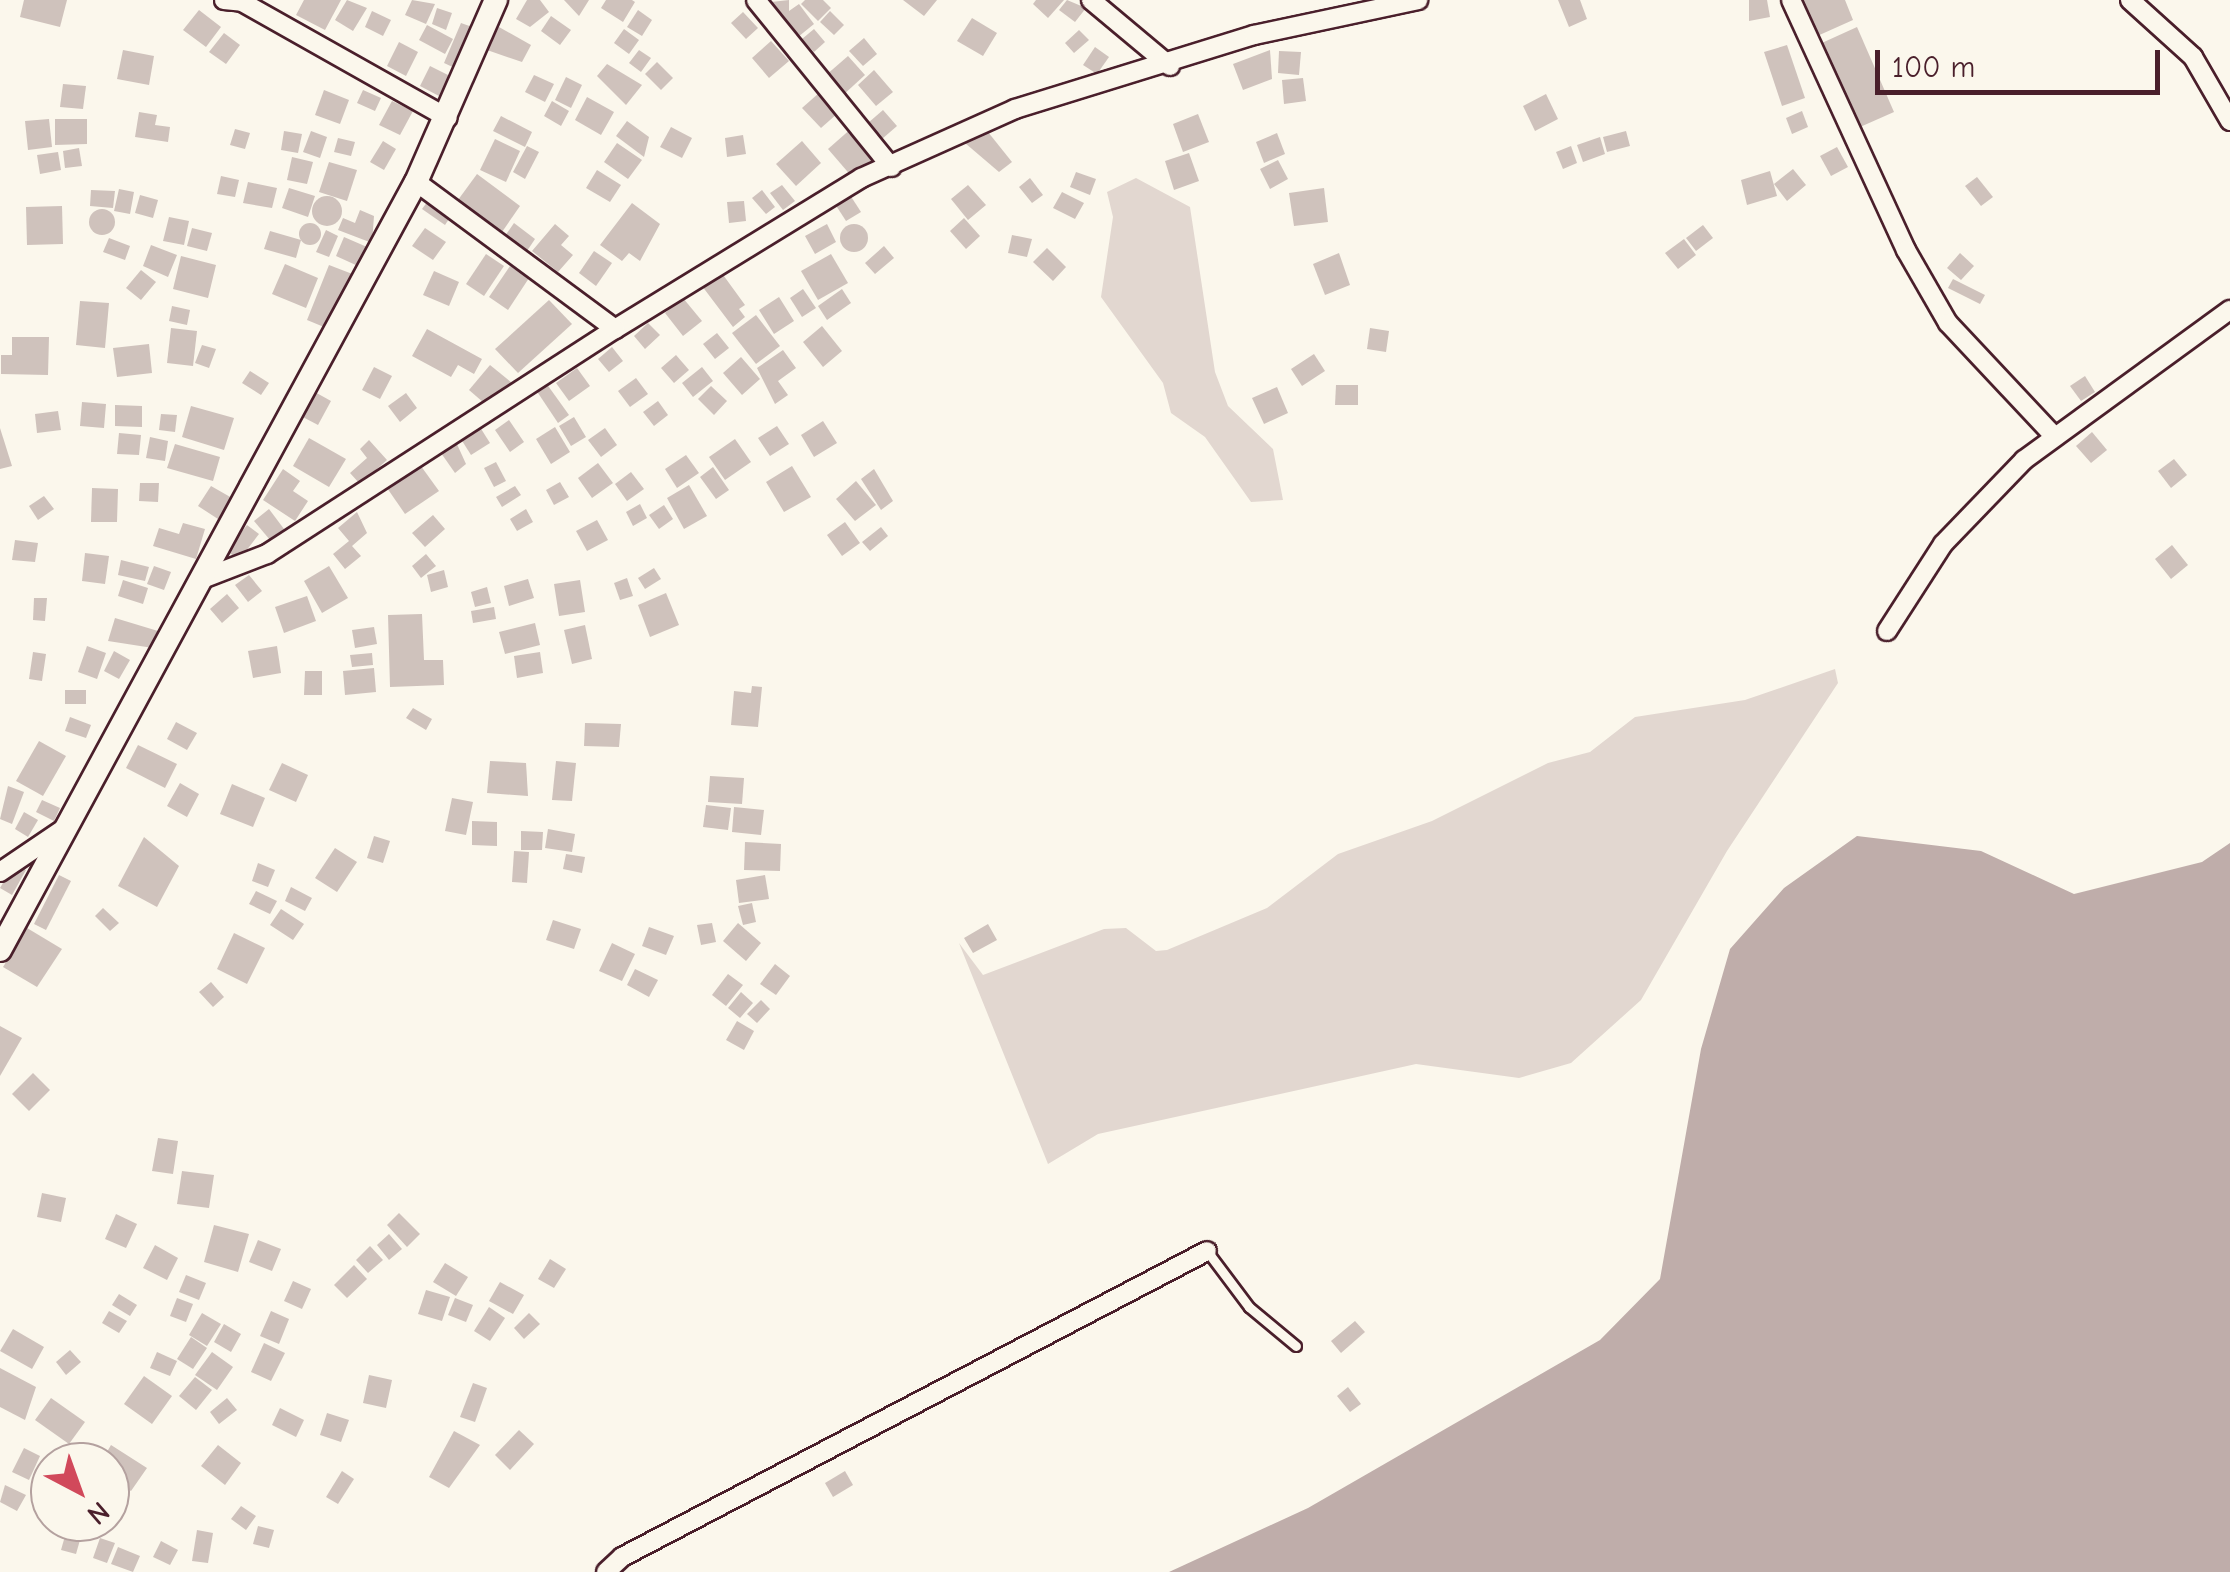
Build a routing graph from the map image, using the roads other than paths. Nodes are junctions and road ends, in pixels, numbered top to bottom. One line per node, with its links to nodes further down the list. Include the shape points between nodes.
1 (224, 0): 8 (street)
2 (510, 0): 9 (street)
3 (756, 0): 13 (street)
4 (1091, 0): 10 (street)
5 (1418, 0): 10 (street, via 1254,35)
6 (1791, 0): 17 (street, via 1906,250 1948,323)
7 (2130, 0): 12 (street, via 2192,57)
8 (259, 5): 11 (street)
9 (493, 10): 11 (street)
10 (1170, 66): 13 (street, via 1015,109)
11 (448, 118): 14 (street)
12 (2230, 121)
13 (891, 167): 16 (street, via 861,178)
14 (416, 182): 16 (street); 18 (street)
15 (2230, 310): 17 (street)
16 (615, 329): 18 (street, via 267,554)
17 (2054, 436): 19 (street, via 1943,544)
18 (202, 579): 20 (street)
19 (1887, 631)
20 (66, 828): 21 (street); 22 (street)
21 (0, 872)
22 (0, 950)
23 (1207, 1251): 24 (lane, via 1249,1307); 25 (street, via 657,1538)
24 (1296, 1346)
25 (606, 1572)

